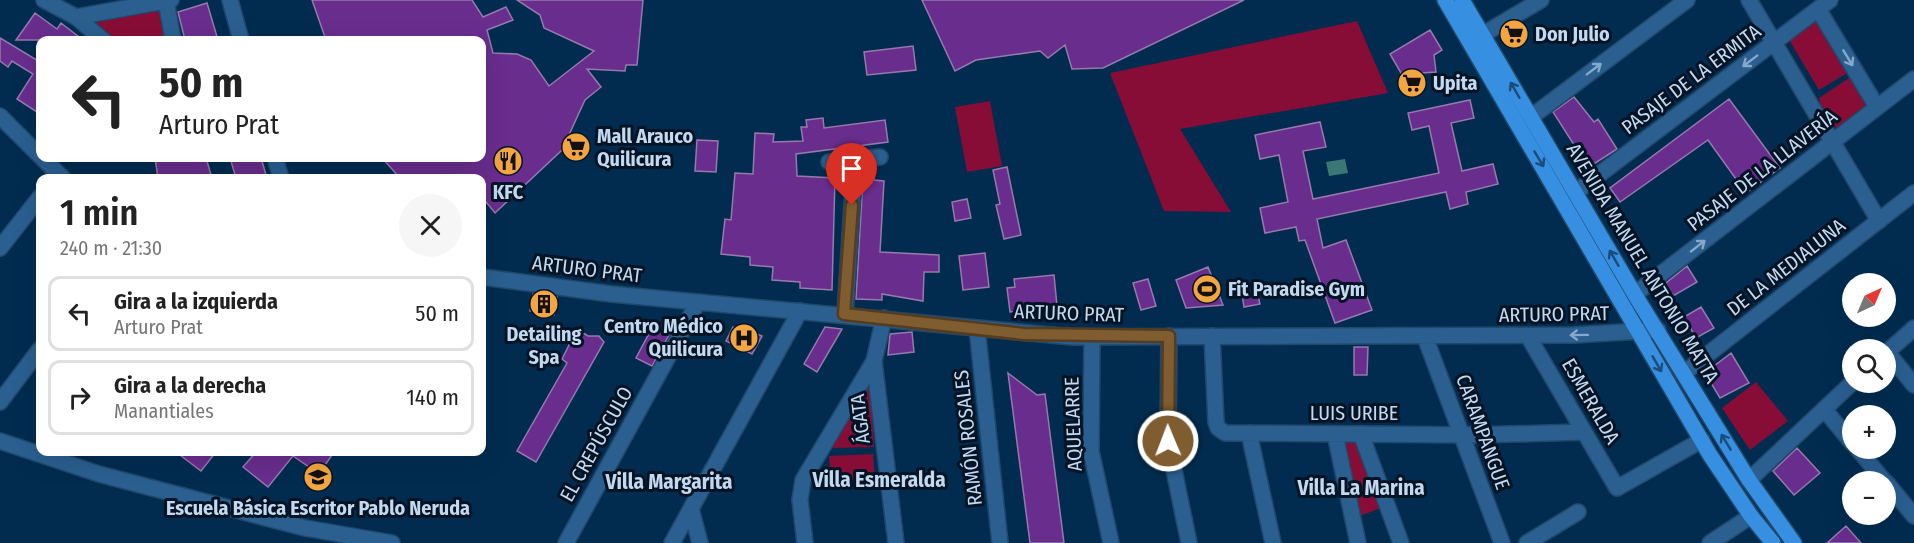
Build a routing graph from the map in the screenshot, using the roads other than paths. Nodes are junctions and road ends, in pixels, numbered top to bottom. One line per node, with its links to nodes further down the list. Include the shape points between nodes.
1 (44, 0): 10 (street)
2 (230, 0): 14 (street)
3 (1445, 0): 41 (main road, AVENIDA MANUEL ANTONIO MATTA, one-way to 41)
4 (1462, 0): 11 (main road, AVENIDA MANUEL ANTONIO MATTA)
5 (1541, 0): 11 (street)
6 (1687, 0): 19 (street, one-way to 6)
7 (1749, 0): 15 (street)
8 (168, 1): 10 (street); 13 (street)
9 (1824, 5): 15 (street, PASAJE DE LA ERMITA); 17 (street, one-way to 17)
10 (76, 18): 12 (street)
11 (1482, 35): 19 (main road, AVENIDA MANUEL ANTONIO MATTA, one-way to 11)
12 (98, 36)
13 (172, 36)
14 (240, 36)
15 (1774, 43): 20 (street); 27 (street, PASAJE DE LA ERMITA, one-way to 27)
16 (1914, 79): 17 (street, PASAJE DE LA LLAVERÍA)
17 (1877, 107): 20 (street, PASAJE DE LA LLAVERÍA)
18 (0, 116): 21 (street)
19 (1531, 117): 27 (main road, AVENIDA MANUEL ANTONIO MATTA)
20 (1832, 142): 30 (street); 33 (street, PASAJE DE LA LLAVERÍA, one-way to 20)
21 (36, 152)
22 (880, 157): 23 (street)
23 (855, 159): 25 (street); 36 (street)
24 (46, 162): 26 (street)
25 (829, 162)
26 (56, 174)
27 (1576, 192): 33 (main road, AVENIDA MANUEL ANTONIO MATTA, one-way to 27)
28 (1914, 193): 30 (street, DE LA MEDIALUNA)
29 (36, 202): 31 (street)
30 (1879, 221): 51 (street, DE LA MEDIALUNA)
31 (0, 248)
32 (486, 277): 34 (street, ARTURO PRAT)
33 (1635, 294): 40 (main road, AVENIDA MANUEL ANTONIO MATTA)
34 (698, 302): 35 (street, ARTURO PRAT); 75 (street, EL CREPÚSCULO)
35 (800, 310): 36 (street, ARTURO PRAT); 70 (street)
36 (844, 314): 37 (street, ARTURO PRAT)
37 (884, 318): 38 (street, ARTURO PRAT); 49 (street)
38 (977, 328): 46 (street, ARTURO PRAT); 80 (street, RAMÓN ROSALES)
39 (1914, 328): 47 (street)
40 (1658, 330): 41 (street, ARTURO PRAT); 51 (main road, AVENIDA MANUEL ANTONIO MATTA)
41 (1639, 332): 45 (street, ARTURO PRAT, one-way to 45); 62 (main road, AVENIDA MANUEL ANTONIO MATTA, one-way to 62)
42 (1169, 336): 43 (street, ARTURO PRAT); 46 (street, ARTURO PRAT); 82 (street, via 1168,441)
43 (1212, 336): 44 (street, ARTURO PRAT); 58 (street, LUIS URIBE, via 1216,425 1225,433)
44 (1425, 336): 45 (street, ARTURO PRAT); 61 (street, CARAMPANGUE)
45 (1528, 336): 57 (street, ESMERALDA)
46 (1092, 337): 81 (street, AQUELARRE, via 1091,451)
47 (1896, 344)
48 (36, 354): 54 (street)
49 (874, 362): 78 (street, via 803,480 800,500); 79 (street, ÁGATA)
50 (1896, 364): 52 (street)
51 (1684, 373): 68 (main road, AVENIDA MANUEL ANTONIO MATTA, one-way to 51)
52 (1914, 385)
53 (1842, 392): 55 (street)
54 (0, 402)
55 (1824, 409): 56 (street); 68 (street)
56 (1842, 431)
57 (1584, 432): 61 (street, LUIS URIBE); 62 (street, ESMERALDA, via 1617,489)
58 (1248, 433): 59 (street, LUIS URIBE); 83 (street)
59 (1335, 434): 60 (street, LUIS URIBE); 84 (street)
60 (1361, 434): 61 (street, LUIS URIBE); 85 (street)
61 (1462, 435): 86 (street, CARAMPANGUE)
62 (1702, 440): 72 (main road, AVENIDA MANUEL ANTONIO MATTA)
63 (0, 441): 64 (street)
64 (36, 453)
65 (43, 456): 74 (street, via 304,528)
66 (1866, 459): 67 (street)
67 (1876, 471)
68 (1749, 480): 90 (main road, AVENIDA MANUEL ANTONIO MATTA)
69 (1896, 495): 73 (street)
70 (691, 509): 76 (street); 77 (street)
71 (1578, 512): 87 (street)
72 (1751, 516): 88 (street); 89 (main road, AVENIDA MANUEL ANTONIO MATTA)
73 (1914, 516)
74 (392, 543)
75 (566, 543)
76 (672, 543)
77 (700, 543)
78 (805, 543)
79 (896, 543)
80 (1000, 543)
81 (1111, 543)
82 (1189, 543)
83 (1273, 543)
84 (1358, 543)
85 (1401, 543)
86 (1502, 543)
87 (1527, 543)
88 (1710, 543)
89 (1773, 543)
90 (1794, 543)

